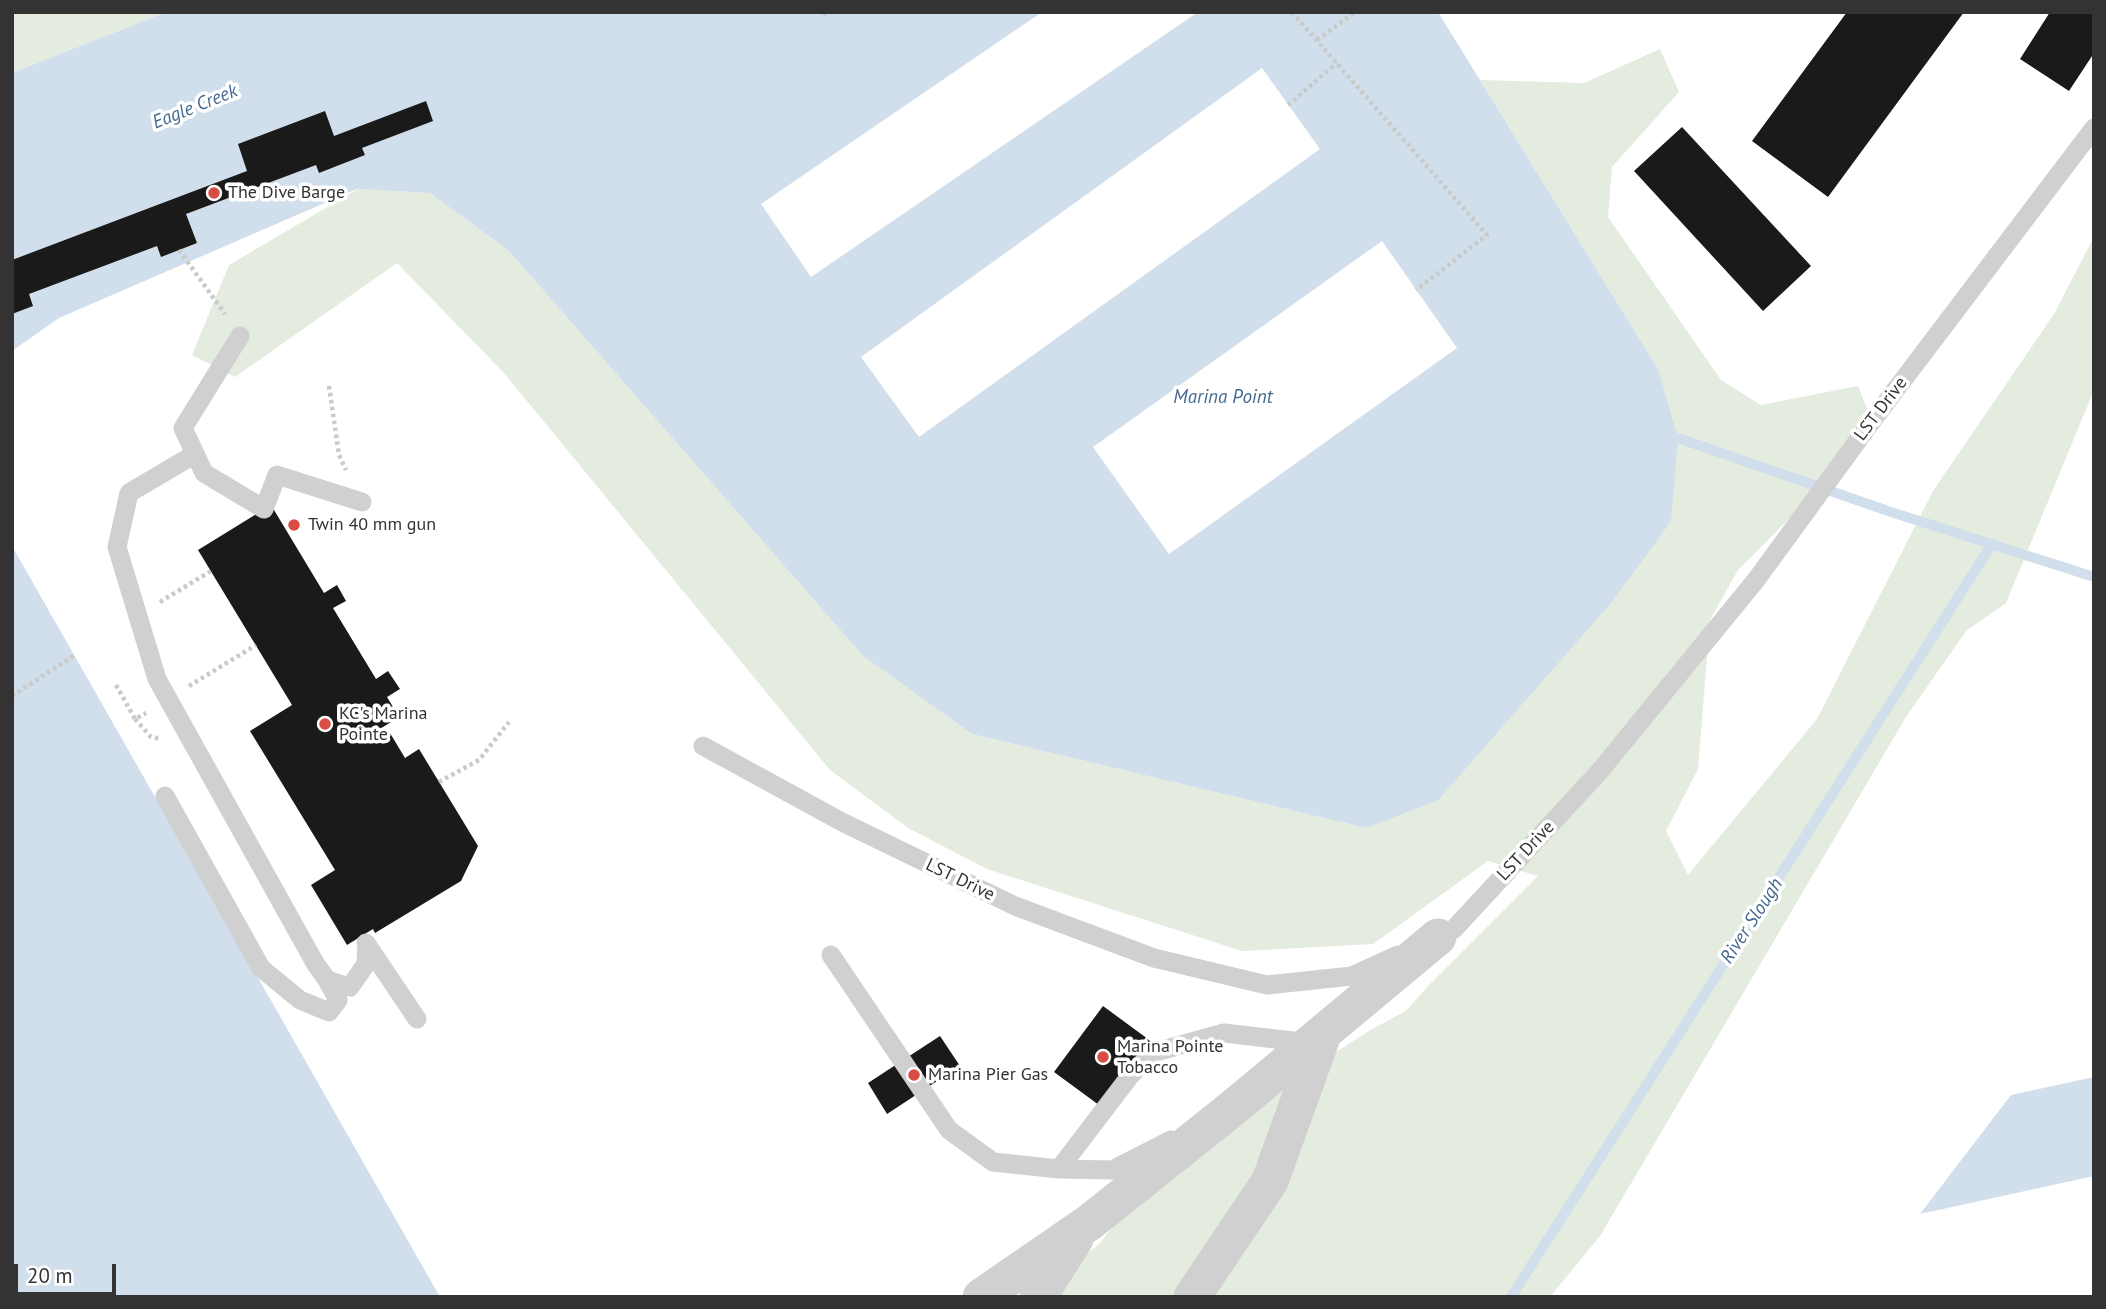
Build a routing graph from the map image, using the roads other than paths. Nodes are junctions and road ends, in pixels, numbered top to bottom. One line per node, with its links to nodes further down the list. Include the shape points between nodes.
1 (2094, 128): 7 (lane, LST Drive, via 1738,601 1599,772 1454,929)
2 (240, 336): 3 (lane, via 183,428)
3 (195, 454): 4 (lane, via 204,474 264,509 277,475); 9 (lane, via 129,493 117,547 157,679)
4 (362, 502)
5 (703, 746): 7 (lane, LST Drive, via 842,822 1015,906 1154,958 1267,985 1352,976)
6 (164, 796): 9 (lane, via 261,968 300,1000 329,1012 338,1000)
7 (1438, 937): 11 (street)
8 (831, 955): 13 (lane, via 949,1130 993,1162)
9 (327, 980): 10 (lane, via 349,987 366,964 364,940)
10 (417, 1019)
11 (1318, 1037): 12 (street); 13 (lane, via 1224,1033 1152,1053); 17 (street, via 1270,1181)
12 (1234, 1107): 13 (lane, via 1112,1170); 14 (street)
13 (1059, 1169)
14 (1083, 1226): 15 (street); 16 (street)
15 (981, 1297)
16 (1038, 1297)
17 (1192, 1297)

